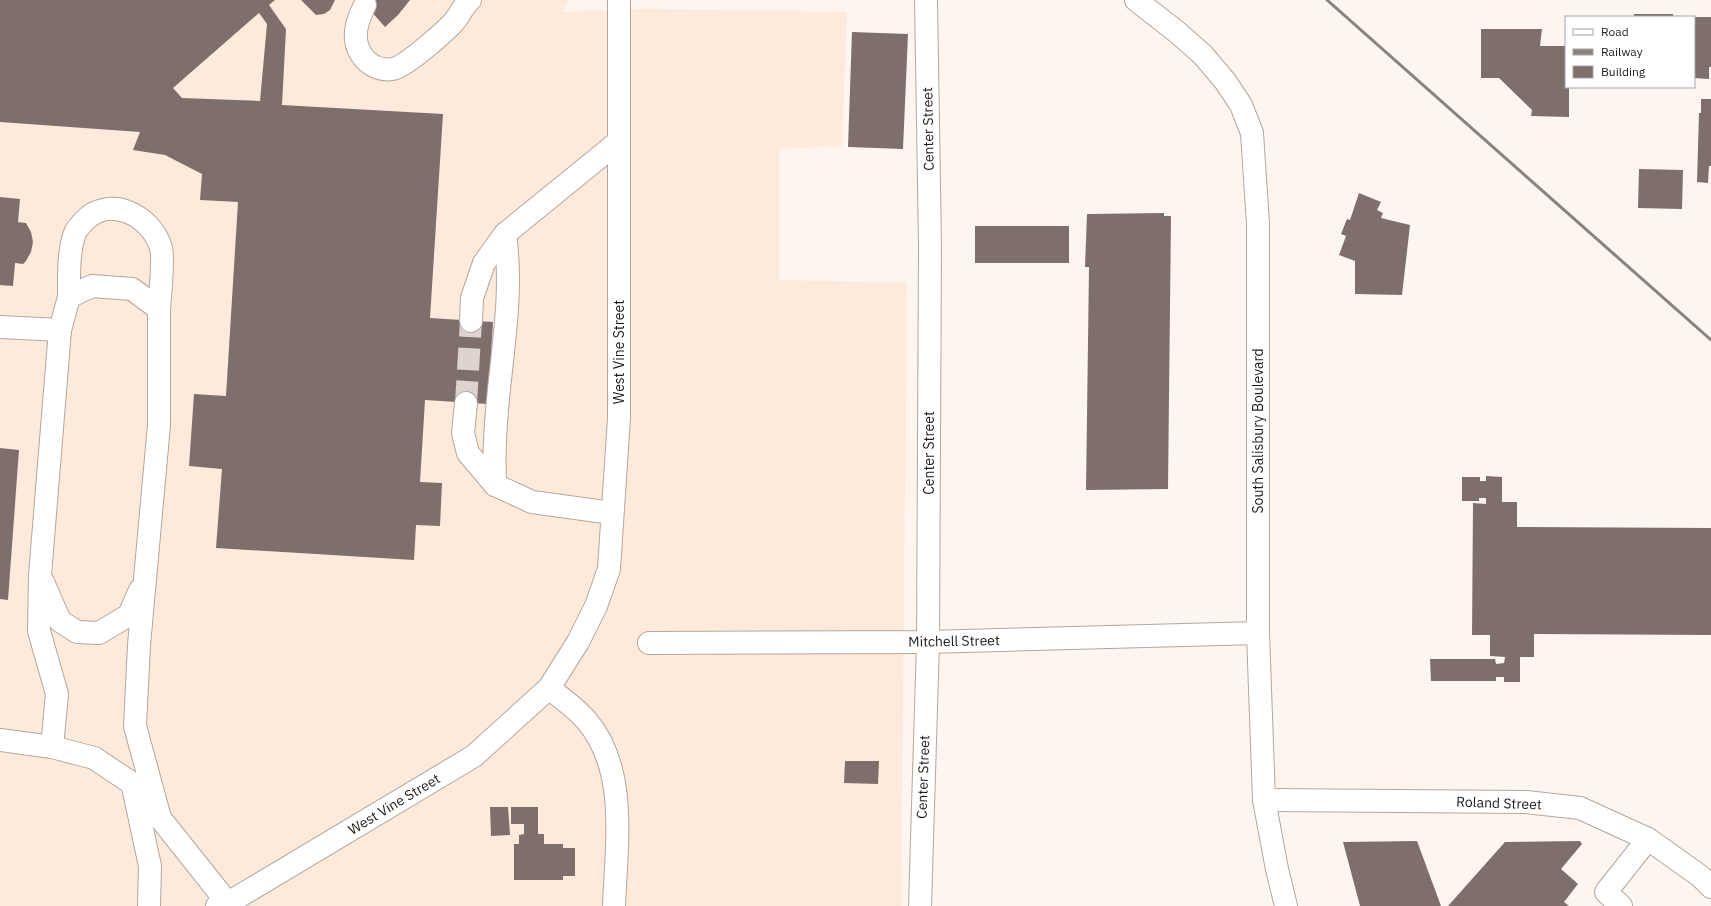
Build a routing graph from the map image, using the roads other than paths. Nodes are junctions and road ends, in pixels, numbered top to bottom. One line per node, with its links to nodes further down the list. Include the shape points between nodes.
1 (470, 0): 5 (street, via 452,24 410,60 394,69 379,68 366,61 357,47 357,22)
2 (619, 0): 6 (street, West Vine Street)
3 (926, 0): 19 (street, Center Street, via 930,246)
4 (1136, 0): 18 (street, South Salisbury Boulevard, via 1203,55 1241,105 1252,133 1258,224)
5 (366, 5)
6 (618, 142): 7 (street); 15 (street, West Vine Street, via 619,418)
7 (505, 234): 10 (street, via 484,263 472,298); 14 (street, via 508,258 507,307 495,442)
8 (69, 297): 9 (street, via 92,286 132,289); 9 (street, via 75,232 96,212 127,211 143,219 156,237 161,250); 12 (street)
9 (159, 309): 17 (street, via 159,425)
10 (471, 321)
11 (0, 326): 12 (street)
12 (60, 330): 16 (street)
13 (466, 402): 14 (street, via 463,433 468,453)
14 (495, 485): 15 (street, via 532,502)
15 (612, 513): 21 (street, West Vine Street, via 609,569 596,606 578,642)
16 (40, 575): 17 (street, via 60,621 77,632 99,633 129,615); 23 (street, via 39,631 57,694)
17 (146, 575): 26 (street, via 135,726)
18 (1258, 633): 19 (street, Mitchell Street); 25 (street, South Salisbury Boulevard)
19 (928, 642): 20 (street, Mitchell Street); 32 (street, Center Street)
20 (649, 643)
21 (549, 688): 29 (street, West Vine Street, via 474,756); 31 (street, via 586,719 603,745 613,778 616,813)
22 (0, 740): 23 (street)
23 (52, 747): 24 (street, via 94,758)
24 (133, 784): 26 (street); 30 (street, via 150,866)
25 (1264, 800): 27 (street, Roland Street, via 1534,803 1580,808); 33 (street, South Salisbury Boulevard)
26 (160, 818): 29 (street)
27 (1648, 840): 28 (street, Roland Street); 34 (street, via 1606,892)
28 (1711, 886)
29 (225, 905)
30 (149, 906)
31 (614, 906)
32 (920, 906)
33 (1286, 906)
34 (1621, 906)

